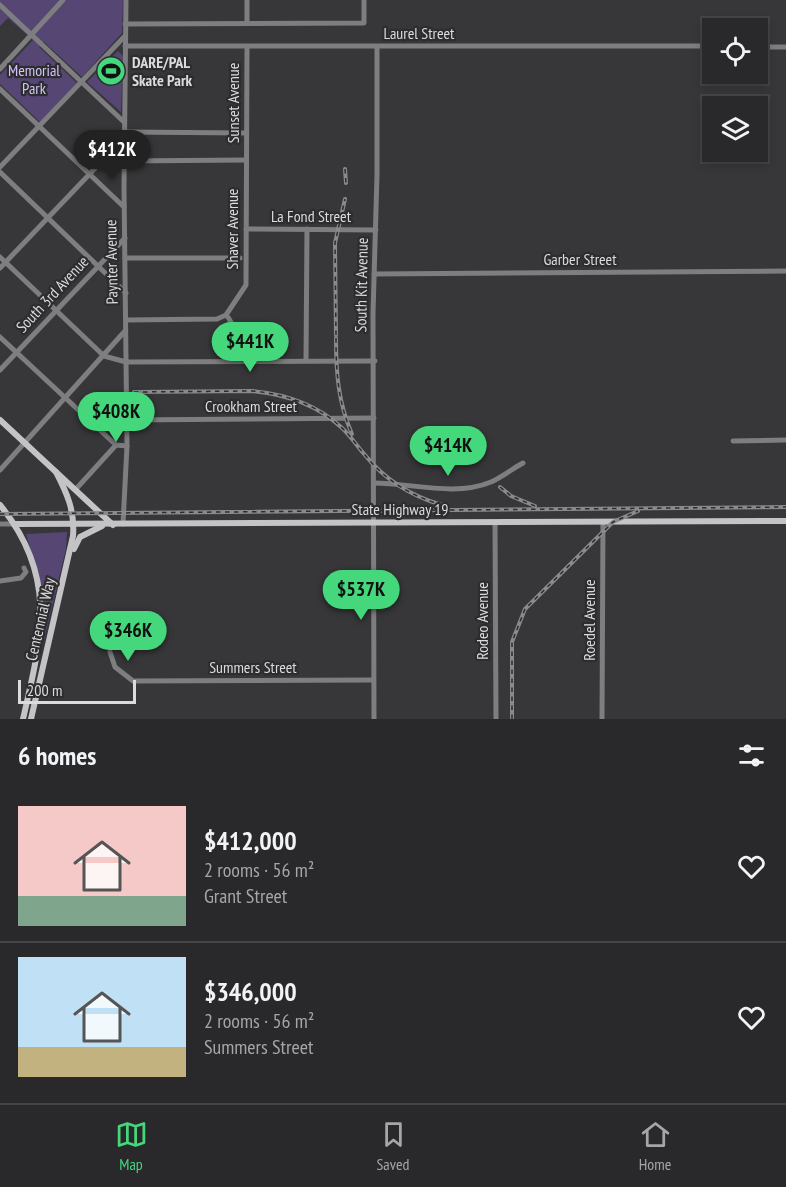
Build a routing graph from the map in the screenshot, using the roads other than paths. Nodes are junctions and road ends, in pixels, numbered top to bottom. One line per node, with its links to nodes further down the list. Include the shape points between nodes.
1 (63, 0): 8 (street)
2 (126, 0): 7 (street, Paynter Avenue)
3 (247, 0): 6 (street)
4 (364, 0): 6 (street, via 364,23)
5 (0, 5): 8 (street)
6 (247, 23): 7 (street)
7 (125, 24): 9 (street, Paynter Avenue)
8 (32, 34): 16 (street); 17 (street)
9 (125, 36): 10 (street, Paynter Avenue); 17 (street)
10 (125, 46): 13 (street, Laurel Street); 19 (street, Paynter Avenue)
11 (702, 46): 14 (street, Laurel Street)
12 (768, 46): 15 (street)
13 (247, 47): 14 (street, Laurel Street); 21 (street, Sunset Avenue)
14 (376, 47): 32 (street, South Kit Avenue)
15 (786, 47)
16 (0, 69)
17 (81, 82): 19 (street); 20 (street)
18 (0, 89): 20 (street)
19 (124, 122): 22 (street, Paynter Avenue)
20 (39, 126): 25 (street); 27 (street)
21 (246, 133): 22 (street); 23 (street, Sunset Avenue)
22 (124, 135): 24 (street, Paynter Avenue); 27 (street)
23 (246, 160): 24 (street); 30 (street, Shaver Avenue)
24 (124, 161): 28 (street, Paynter Avenue)
25 (0, 167)
26 (0, 172): 29 (street)
27 (89, 174): 28 (street); 29 (street)
28 (124, 207): 33 (street, Paynter Avenue)
29 (47, 218): 37 (street); 38 (street)
30 (246, 229): 31 (street, La Fond Street); 44 (street, Shaver Avenue, via 246,285)
31 (307, 229): 32 (street, La Fond Street); 50 (street)
32 (376, 230): 41 (street, South Kit Avenue)
33 (124, 238): 35 (street, Paynter Avenue); 38 (street, South 3rd Avenue)
34 (0, 257): 37 (street)
35 (125, 258): 36 (street); 42 (street, Paynter Avenue)
36 (240, 258)
37 (5, 262): 39 (street); 43 (street)
38 (97, 266): 42 (street); 43 (street, South 3rd Avenue)
39 (0, 268)
40 (786, 271): 41 (street, Garber Street)
41 (374, 274): 52 (street, South Kit Avenue)
42 (126, 293): 45 (street, Paynter Avenue)
43 (55, 309): 48 (street, South 3rd Avenue); 49 (street)
44 (226, 315): 45 (street, via 217,319); 51 (street, via 234,334)
45 (126, 320): 46 (street, Paynter Avenue)
46 (126, 331): 49 (street); 53 (street, Paynter Avenue)
47 (0, 337): 48 (street)
48 (16, 352): 54 (street, South 3rd Avenue); 55 (street)
49 (104, 356): 53 (street); 55 (street)
50 (306, 360): 51 (street); 52 (street)
51 (232, 361): 53 (street)
52 (375, 361): 56 (street, South Kit Avenue)
53 (126, 362): 58 (street, Paynter Avenue)
54 (0, 370)
55 (66, 399): 61 (street); 62 (street)
56 (374, 418): 58 (street, Crookham Street); 67 (street, South Kit Avenue)
57 (0, 420): 61 (main road)
58 (127, 420): 63 (street, Paynter Avenue)
59 (786, 440): 60 (street)
60 (733, 441)
61 (25, 444): 65 (street); 66 (main road)
62 (116, 445): 63 (street); 68 (street)
63 (127, 446): 76 (street, Paynter Avenue)
64 (523, 463): 67 (street, via 478,486 448,489)
65 (0, 470)
66 (56, 472): 68 (main road); 77 (main road, via 70,500)
67 (374, 483): 73 (street, South Kit Avenue)
68 (76, 489): 79 (main road)
69 (0, 506): 75 (main road, Centennial Way)
70 (786, 521): 72 (main road, State Highway 19)
71 (495, 522): 72 (main road, State Highway 19); 73 (main road, State Highway 19); 88 (street, Rodeo Avenue)
72 (603, 522): 89 (street, Roedel Avenue)
73 (373, 523): 76 (main road, State Highway 19); 84 (street, South Kit Avenue)
74 (0, 524): 75 (street)
75 (15, 524): 77 (main road, State Highway 19); 85 (main road, Centennial Way, via 37,576 42,612 40,642)
76 (123, 524): 79 (main road, State Highway 19)
77 (74, 525): 78 (main road, State Highway 19); 82 (main road, Centennial Way)
78 (106, 525): 79 (main road, State Highway 19); 82 (main road, via 77,541)
79 (113, 525)
80 (24, 568): 81 (street, via 26,572 21,578)
81 (0, 581)
82 (53, 623): 86 (main road, Centennial Way)
83 (110, 652): 84 (street, Summers Street, via 115,667 133,681)
84 (373, 680): 87 (street, South Kit Avenue)
85 (23, 719)
86 (31, 719)
87 (374, 719)
88 (496, 719)
89 (602, 719)

